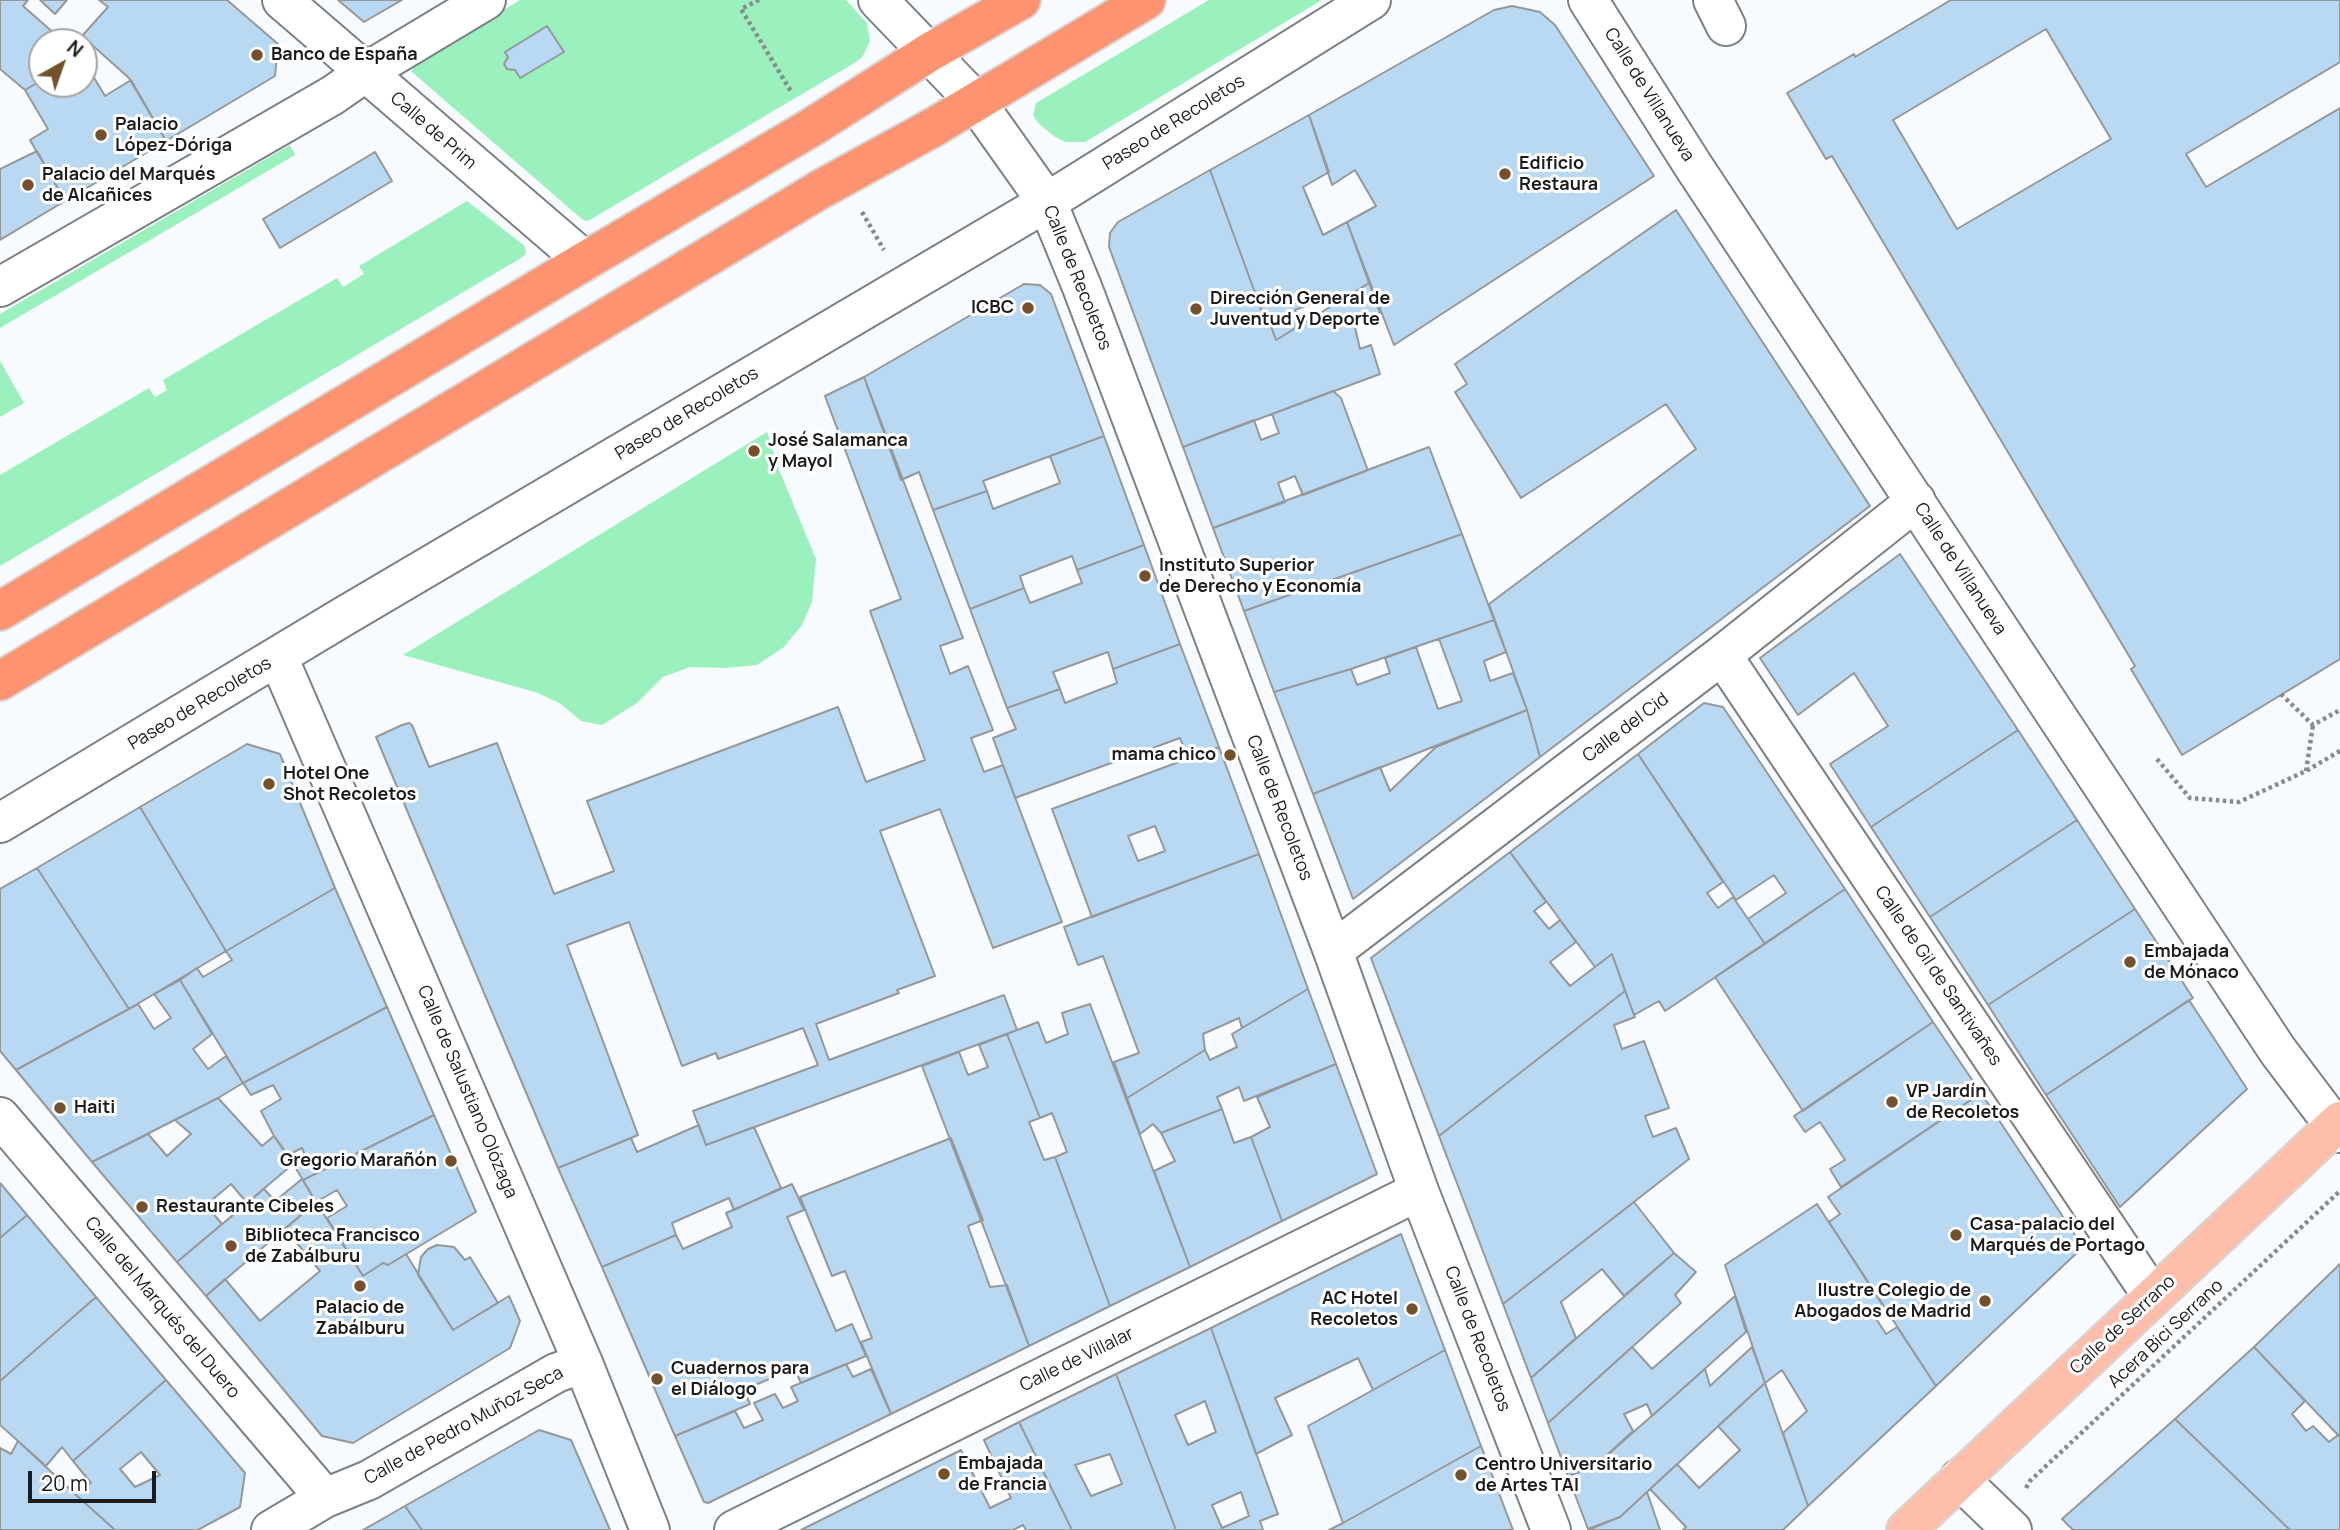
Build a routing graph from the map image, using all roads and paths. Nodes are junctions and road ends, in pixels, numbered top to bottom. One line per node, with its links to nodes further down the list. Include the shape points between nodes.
1 (282, 0): 11 (street, Calle de Prim)
2 (486, 0): 11 (street)
3 (759, 0): 9 (path)
4 (878, 0): 10 (street, Calle de Recoletos)
5 (1021, 0): 10 (highway)
6 (1146, 0): 12 (highway)
7 (1371, 0): 13 (street, Paseo de Recoletos)
8 (1588, 0): 16 (street, Calle de Villanueva)
9 (741, 9)
10 (930, 52): 12 (street, Calle de Recoletos); 14 (highway)
11 (366, 72): 14 (street, Calle de Prim); 15 (street)
12 (976, 102): 13 (street, Calle de Recoletos); 20 (highway, via 821,189)
13 (1048, 202): 19 (street, Paseo de Recoletos); 28 (street, Calle de Recoletos)
14 (585, 261): 17 (highway)
15 (0, 287)
16 (1916, 501): 18 (street, Calle del Cid); 30 (street, Calle de Villanueva, via 2278,1051)
17 (0, 611)
18 (1722, 655): 28 (street, Calle del Cid); 33 (street, Calle de Gil de Santivañes)
19 (278, 657): 27 (street, Paseo de Recoletos); 34 (street, Calle de Salustiano Olózaga)
20 (0, 681)
21 (2281, 694): 23 (path)
22 (2340, 710): 23 (path)
23 (2313, 725): 26 (path)
24 (2340, 751): 26 (path)
25 (2157, 759): 26 (path, via 2190,798 2239,802)
26 (2306, 771)
27 (0, 823)
28 (1333, 951): 31 (street, Calle de Recoletos)
29 (0, 1117): 37 (street, Calle del Marqués del Duero)
30 (2338, 1127): 33 (main road, Calle de Serrano)
31 (1419, 1191): 40 (street, Calle de Villalar); 41 (street, Calle de Recoletos)
32 (2340, 1191): 36 (path, Acera Bici Serrano, via 2030,1481)
33 (2153, 1297): 35 (main road, Calle de Serrano)
34 (583, 1363): 37 (street, Calle de Pedro Muñoz Seca, via 556,1373 369,1480); 39 (street, Calle de Salustiano Olózaga)
35 (1959, 1479): 42 (main road, Calle de Serrano); 43 (street)
36 (2024, 1492)
37 (325, 1498): 38 (street, Calle de Pedro Muñoz Seca)
38 (271, 1530)
39 (650, 1530)
40 (734, 1530)
41 (1551, 1530)
42 (1906, 1530)
43 (2012, 1530)

